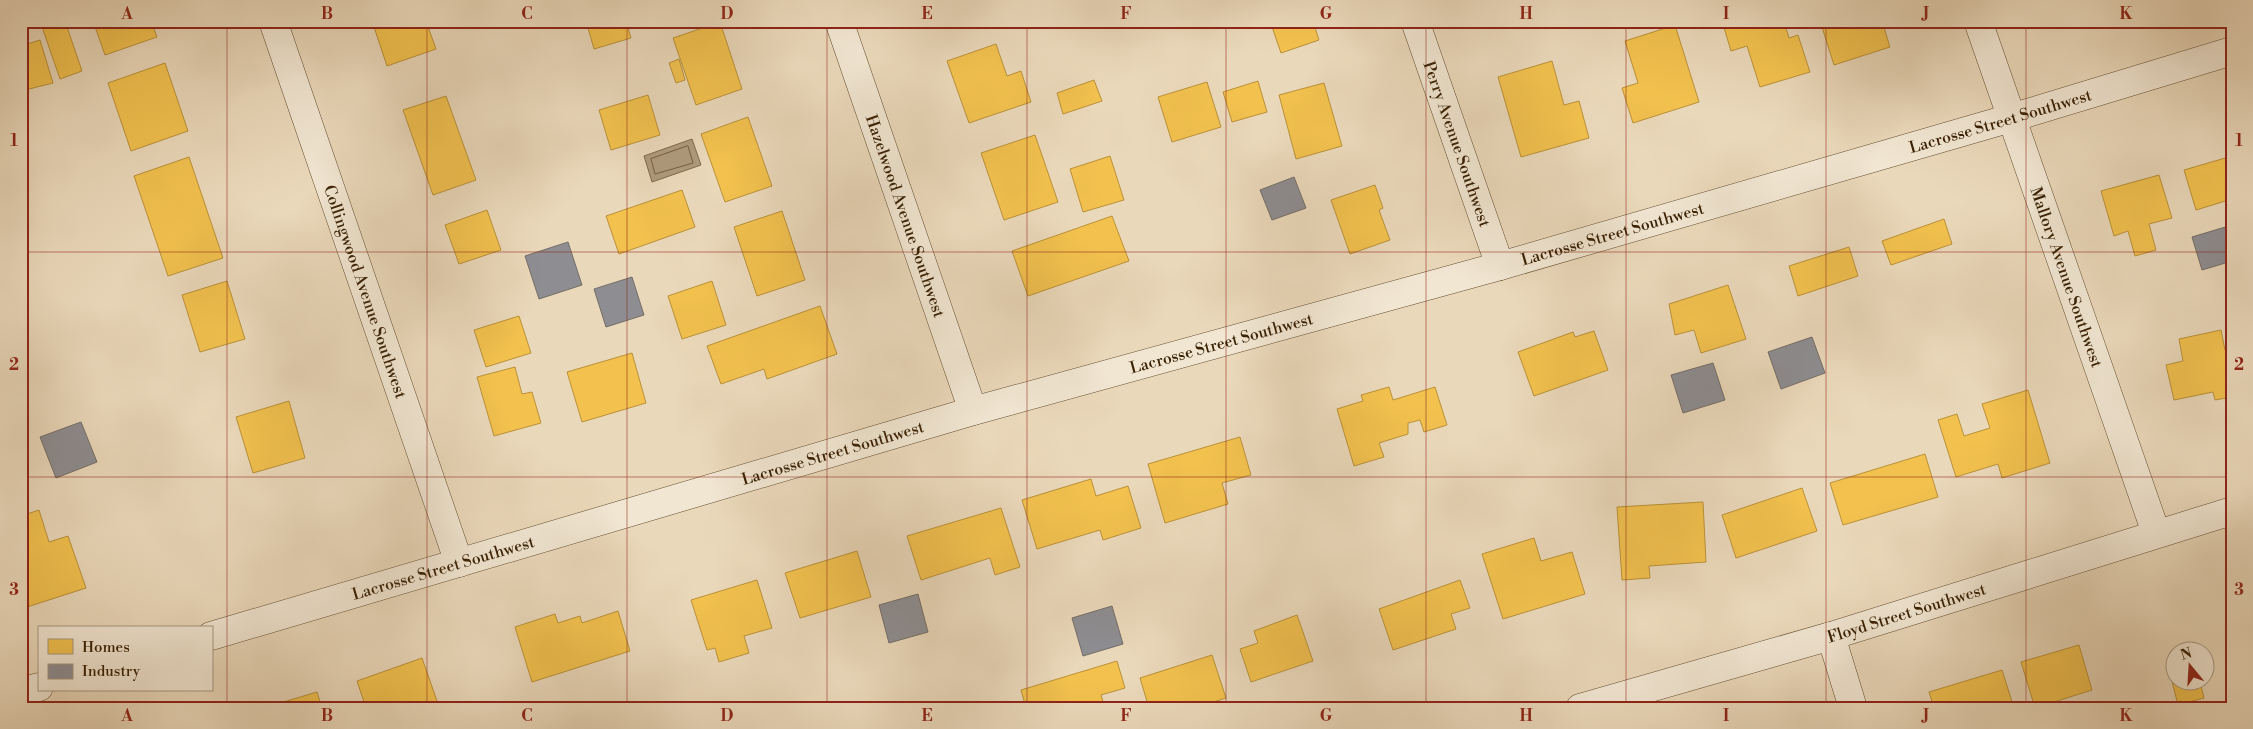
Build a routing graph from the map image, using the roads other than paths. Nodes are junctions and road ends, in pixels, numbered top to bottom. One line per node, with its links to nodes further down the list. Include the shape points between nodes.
1 (273, 21): 11 (street, Collingwood Avenue Southwest)
2 (839, 21): 8 (street, Hazelwood Avenue Southwest)
3 (1415, 21): 7 (street, Perry Avenue Southwest)
4 (1978, 21): 6 (street, Mallory Avenue Southwest)
5 (2232, 51): 6 (street, Lacrosse Street Southwest)
6 (2011, 118): 7 (street, Lacrosse Street Southwest); 10 (street, Mallory Avenue Southwest)
7 (1500, 266): 8 (street, Lacrosse Street Southwest)
8 (973, 412): 11 (street, Lacrosse Street Southwest)
9 (2232, 511): 10 (street, Floyd Street Southwest)
10 (2156, 533): 13 (street, Floyd Street Southwest)
11 (459, 563): 12 (street, Lacrosse Street Southwest)
12 (212, 636)
13 (1831, 636): 16 (street, Floyd Street Southwest); 17 (street)
14 (38, 687): 15 (street)
15 (21, 692)
16 (1580, 708)
17 (1853, 708)

